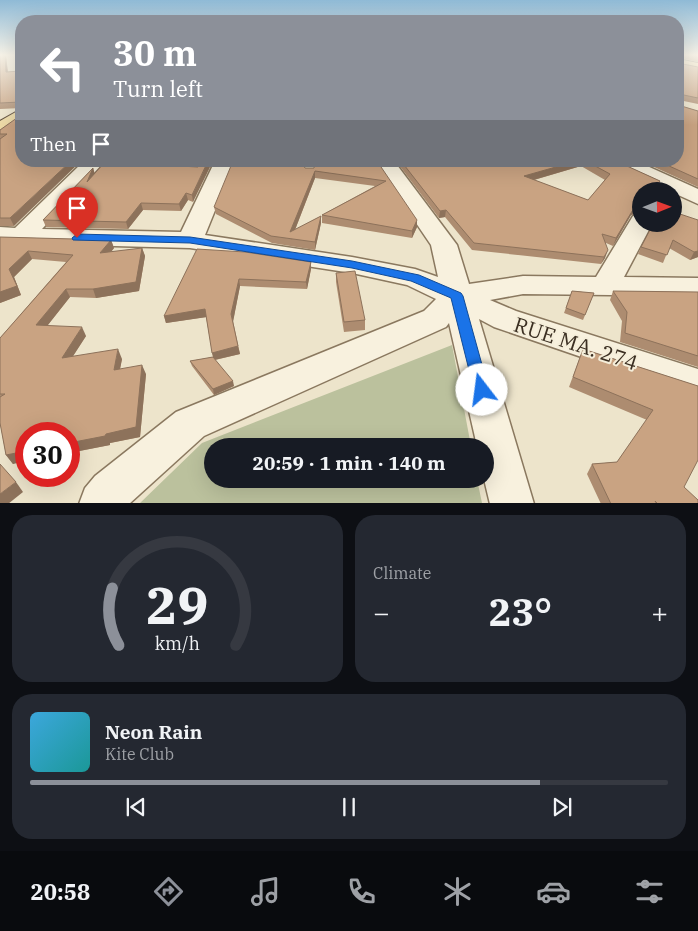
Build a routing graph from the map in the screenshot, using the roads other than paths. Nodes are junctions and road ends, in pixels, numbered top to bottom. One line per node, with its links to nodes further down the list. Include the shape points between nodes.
1 (15, 118): 2 (main road)
2 (0, 129)
3 (87, 167): 11 (street)
4 (222, 167): 12 (street)
5 (388, 167): 15 (street, via 444,245)
6 (629, 167): 7 (street)
7 (654, 182)
8 (682, 192): 9 (street)
9 (698, 197)
10 (635, 232): 13 (street)
11 (10, 236): 12 (street, RUE MA. 274)
12 (190, 240): 15 (street, RUE MA. 274, via 397,274 415,278)
13 (605, 285): 14 (street); 15 (street, via 523,285)
14 (698, 287)
15 (456, 296): 16 (street, RUE MA. 274, via 505,319); 17 (street, via 435,319 190,424 110,491); 18 (street)
16 (698, 383)
17 (102, 503)
18 (512, 503)

